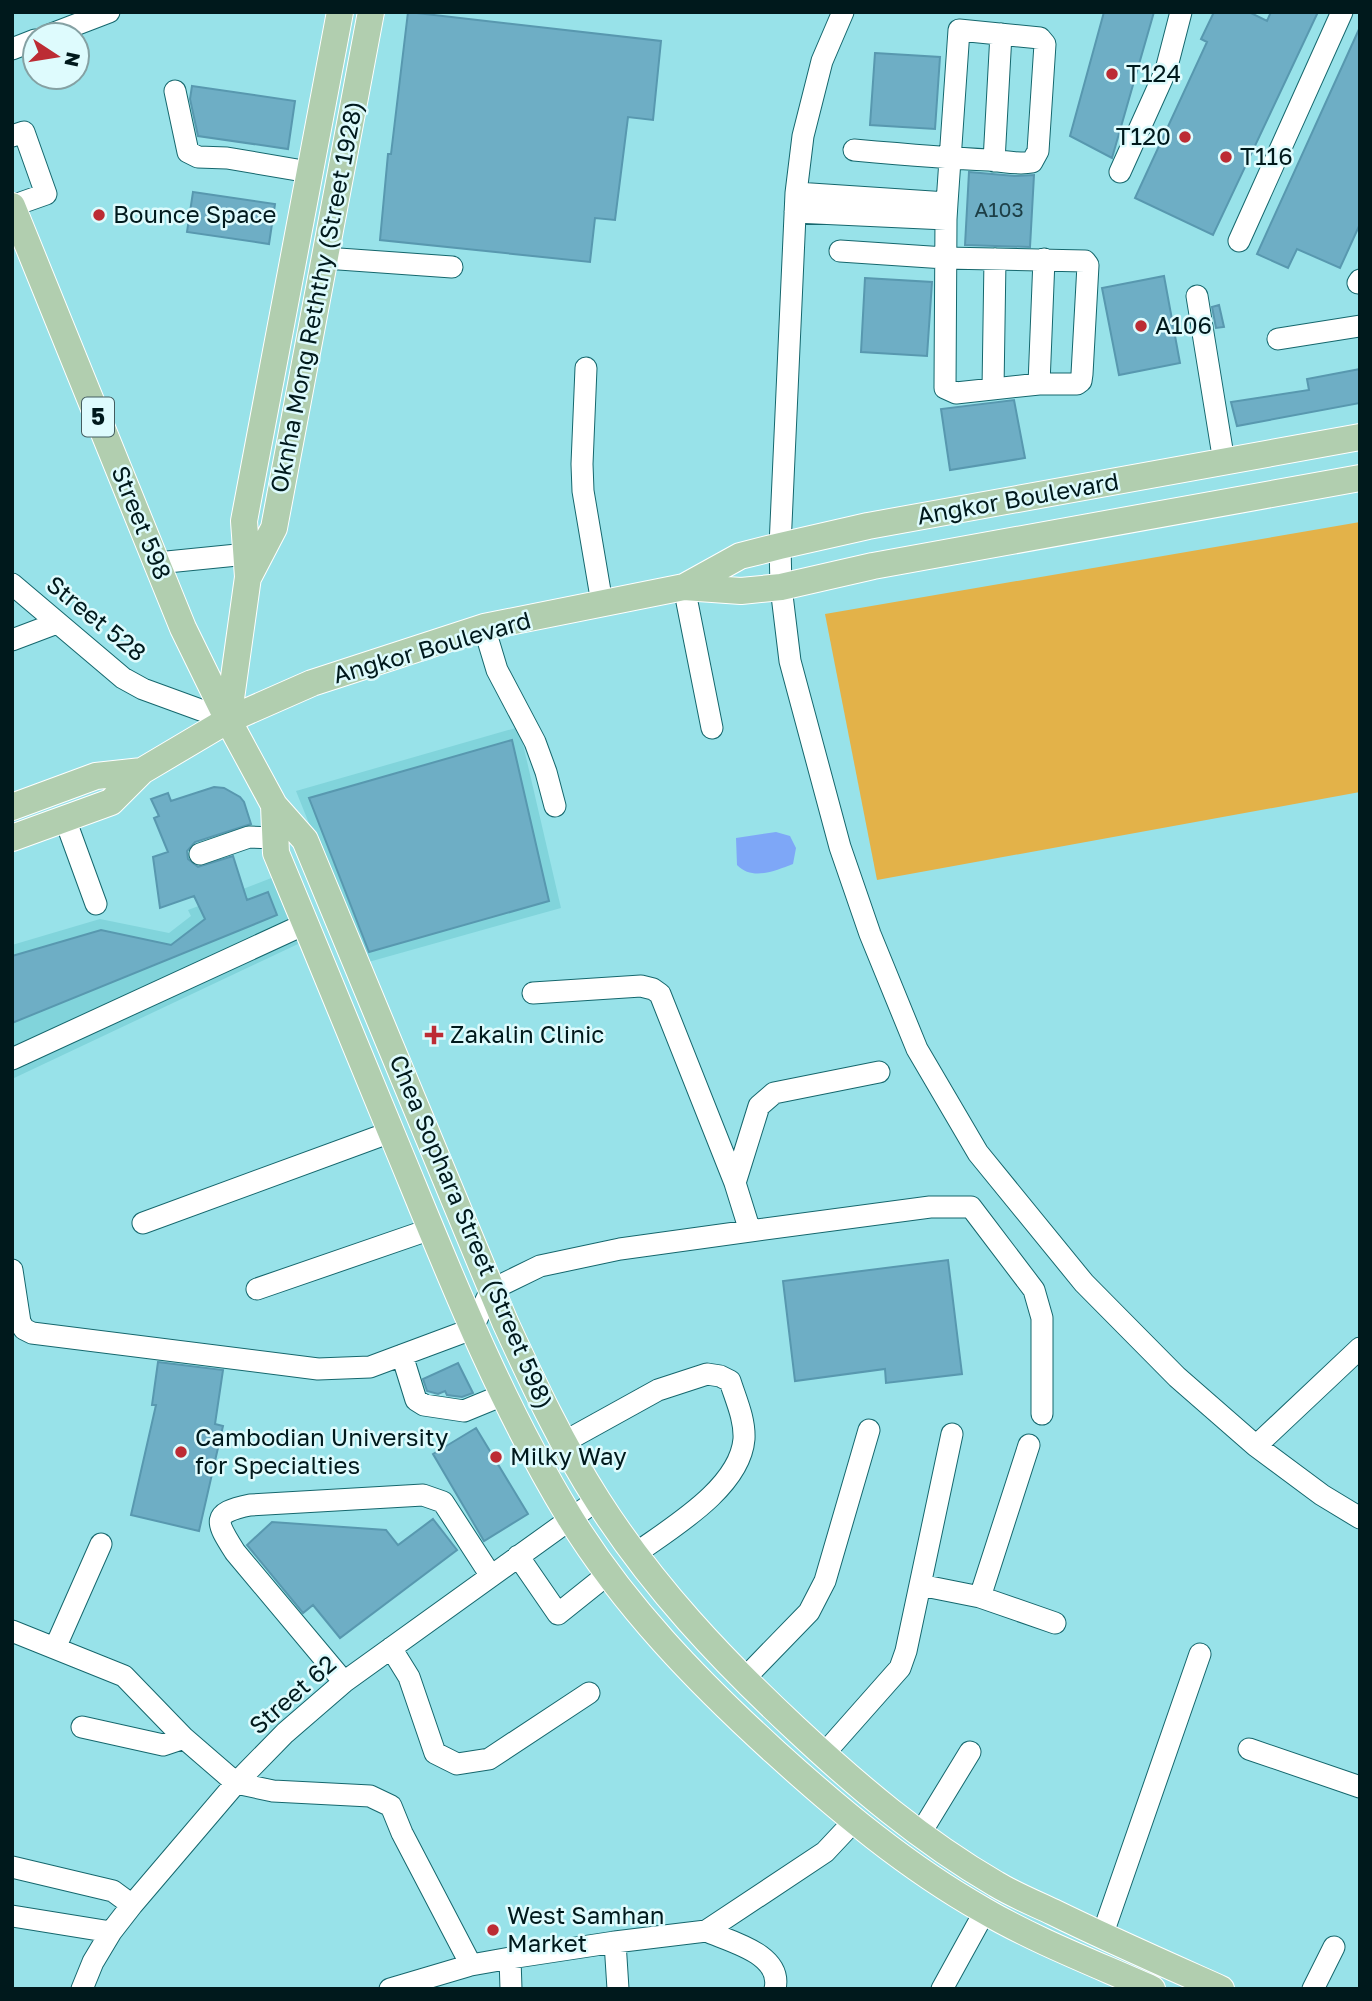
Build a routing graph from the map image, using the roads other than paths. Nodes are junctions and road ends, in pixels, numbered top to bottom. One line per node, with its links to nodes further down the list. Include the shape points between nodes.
1 (109, 12): 7 (street)
2 (340, 12): 14 (main road, Oknha Mong Reththy (Street 1928))
3 (371, 12): 21 (main road, Oknha Mong Reththy (Street 1928))
4 (843, 12): 16 (street, via 822,61 803,136)
5 (1181, 12): 15 (street, via 1166,71)
6 (1342, 12): 19 (street)
7 (86, 21)
8 (1001, 34): 12 (street, via 959,30); 13 (street); 13 (street, via 1040,38 1045,44 1038,151 1032,162)
9 (175, 90): 14 (street, via 188,152)
10 (12, 136): 17 (street, via 24,132 46,194)
11 (854, 150): 12 (street)
12 (948, 159): 13 (street); 18 (street)
13 (994, 161)
14 (309, 172): 37 (main road, Oknha Mong Reththy (Street 1928), via 244,521)
15 (1120, 172)
16 (795, 203): 18 (street); 35 (street)
17 (12, 206): 36 (main road, Street 598 / 5)
18 (946, 211): 22 (street)
19 (1239, 241)
20 (841, 251): 22 (street)
21 (325, 258): 25 (street); 37 (main road, Oknha Mong Reththy (Street 1928), via 274,528)
22 (945, 258): 23 (street); 31 (street, via 945,388 956,393)
23 (995, 259): 24 (street); 31 (street)
24 (1044, 259): 30 (street); 30 (street, via 1085,261 1088,265 1080,381)
25 (452, 267)
26 (1197, 296): 33 (street)
27 (1360, 326): 28 (street)
28 (1278, 339)
29 (586, 368): 41 (street, via 583,491)
30 (1039, 384): 31 (street)
31 (993, 389)
32 (1360, 437): 33 (main road, Angkor Boulevard)
33 (1224, 462): 35 (main road, Angkor Boulevard)
34 (1360, 478): 40 (main road, Angkor Boulevard)
35 (780, 546): 39 (main road, Angkor Boulevard, via 740,556); 40 (street)
36 (157, 563): 37 (street); 45 (main road, Street 598 / 5)
37 (247, 566): 45 (main road, Oknha Mong Reththy (Street 1928))
38 (12, 584): 42 (street, Street 528)
39 (684, 587): 40 (main road, Angkor Boulevard, via 741,591); 41 (main road, Angkor Boulevard); 46 (street)
40 (780, 587): 77 (street, via 790,661 840,847 916,1049 978,1153 1083,1283 1177,1377)
41 (602, 603): 43 (main road, Angkor Boulevard)
42 (57, 624): 44 (street); 45 (street, Street 528, via 123,678)
43 (484, 627): 45 (main road, Angkor Boulevard, via 312,683); 49 (street, via 497,670 542,762)
44 (12, 640)
45 (228, 720): 47 (main road, Angkor Boulevard); 48 (main road, Chea Sophara Street (Street 598))
46 (712, 728)
47 (142, 771): 50 (main road, via 96,776); 51 (main road, via 111,802)
48 (274, 805): 53 (main road, Chea Sophara Street (Street 598)); 67 (main road, Chea Sophara Street (Street 598), via 305,840)
49 (555, 806)
50 (12, 807)
51 (65, 819): 52 (main road); 55 (street)
52 (12, 838)
53 (275, 838): 54 (street, via 249,837); 56 (main road, Chea Sophara Street (Street 598), via 276,853)
54 (200, 854)
55 (96, 904)
56 (305, 924): 58 (street); 60 (main road, Chea Sophara Street (Street 598))
57 (533, 993): 61 (street, via 641,986 660,994)
58 (12, 1059)
59 (879, 1072): 61 (street, via 774,1093 759,1106)
60 (391, 1132): 62 (street); 63 (main road, Chea Sophara Street (Street 598))
61 (735, 1183): 64 (street)
62 (144, 1223)
63 (431, 1229): 66 (street); 68 (main road, Chea Sophara Street (Street 598))
64 (750, 1231): 67 (street, via 620,1249 540,1266); 72 (street, via 971,1207 1034,1290 1042,1318)
65 (12, 1270): 70 (street, via 20,1322 32,1333 318,1369 370,1367)
66 (257, 1289)
67 (491, 1290): 68 (street); 75 (main road, Chea Sophara Street (Street 598))
68 (472, 1329): 70 (street); 71 (main road, Chea Sophara Street (Street 598))
69 (1360, 1348): 77 (street)
70 (402, 1354): 71 (street, via 416,1400 424,1405 464,1411)
71 (503, 1395): 79 (main road, Chea Sophara Street (Street 598))
72 (1042, 1414)
73 (869, 1430): 93 (street, via 825,1581 810,1612)
74 (952, 1434): 86 (street)
75 (564, 1442): 78 (main road, Chea Sophara Street (Street 598)); 82 (street, via 658,1390 707,1374 730,1381 744,1438 732,1474)
76 (1029, 1445): 87 (street)
77 (1256, 1446): 80 (street)
78 (597, 1500): 79 (street, Street 62); 82 (main road, Chea Sophara Street (Street 598))
79 (570, 1518): 83 (street, Street 62); 84 (main road, Chea Sophara Street (Street 598))
80 (1360, 1518)
81 (101, 1544): 90 (street)
82 (635, 1554): 93 (main road, Chea Sophara Street (Street 598), via 673,1605)
83 (517, 1556): 84 (street, via 558,1614); 85 (street, Street 62)
84 (608, 1574): 103 (main road, Chea Sophara Street (Street 598), via 648,1627 721,1703)
85 (491, 1576): 91 (street, Street 62); 94 (street, via 443,1502 423,1495 229,1509 220,1523 235,1552)
86 (920, 1585): 87 (street); 100 (street, via 900,1668)
87 (980, 1597): 88 (street)
88 (1055, 1623)
89 (12, 1631): 90 (street)
90 (55, 1648): 97 (street, via 124,1676)
91 (391, 1648): 94 (street, Street 62); 95 (street, via 409,1677 435,1753 457,1764 489,1759)
92 (1200, 1654): 111 (street)
93 (743, 1680): 100 (main road, Chea Sophara Street (Street 598))
94 (344, 1682): 101 (street, Street 62)
95 (589, 1693)
96 (82, 1727): 97 (street, via 163,1745)
97 (184, 1738): 101 (street)
98 (1249, 1749): 102 (street)
99 (970, 1752): 104 (street)
100 (823, 1755): 104 (main road, Chea Sophara Street (Street 598))
101 (236, 1783): 106 (street, Street 62); 115 (street, via 273,1791 370,1796 391,1806)
102 (1360, 1787)
103 (855, 1820): 107 (main road, Chea Sophara Street (Street 598), via 930,1877); 109 (street, via 825,1852)
104 (920, 1834): 111 (main road, Chea Sophara Street (Street 598), via 998,1885)
105 (12, 1867): 106 (street, via 113,1891)
106 (132, 1905): 110 (street, Street 62)
107 (985, 1911): 121 (street); 122 (main road, Chea Sophara Street (Street 598))
108 (12, 1916): 110 (street)
109 (706, 1931): 112 (street); 120 (street, via 760,1955 777,1979)
110 (111, 1932): 117 (street, Street 62)
111 (1102, 1936): 123 (main road, Chea Sophara Street (Street 598))
112 (615, 1942): 114 (street); 119 (street)
113 (1334, 1947): 124 (street)
114 (509, 1958): 115 (street); 118 (street)
115 (471, 1965): 116 (street)
116 (403, 1987)
117 (82, 1989)
118 (511, 1989)
119 (618, 1989)
120 (775, 1989)
121 (942, 1989)
122 (1152, 1989)
123 (1222, 1989)
124 (1313, 1989)

